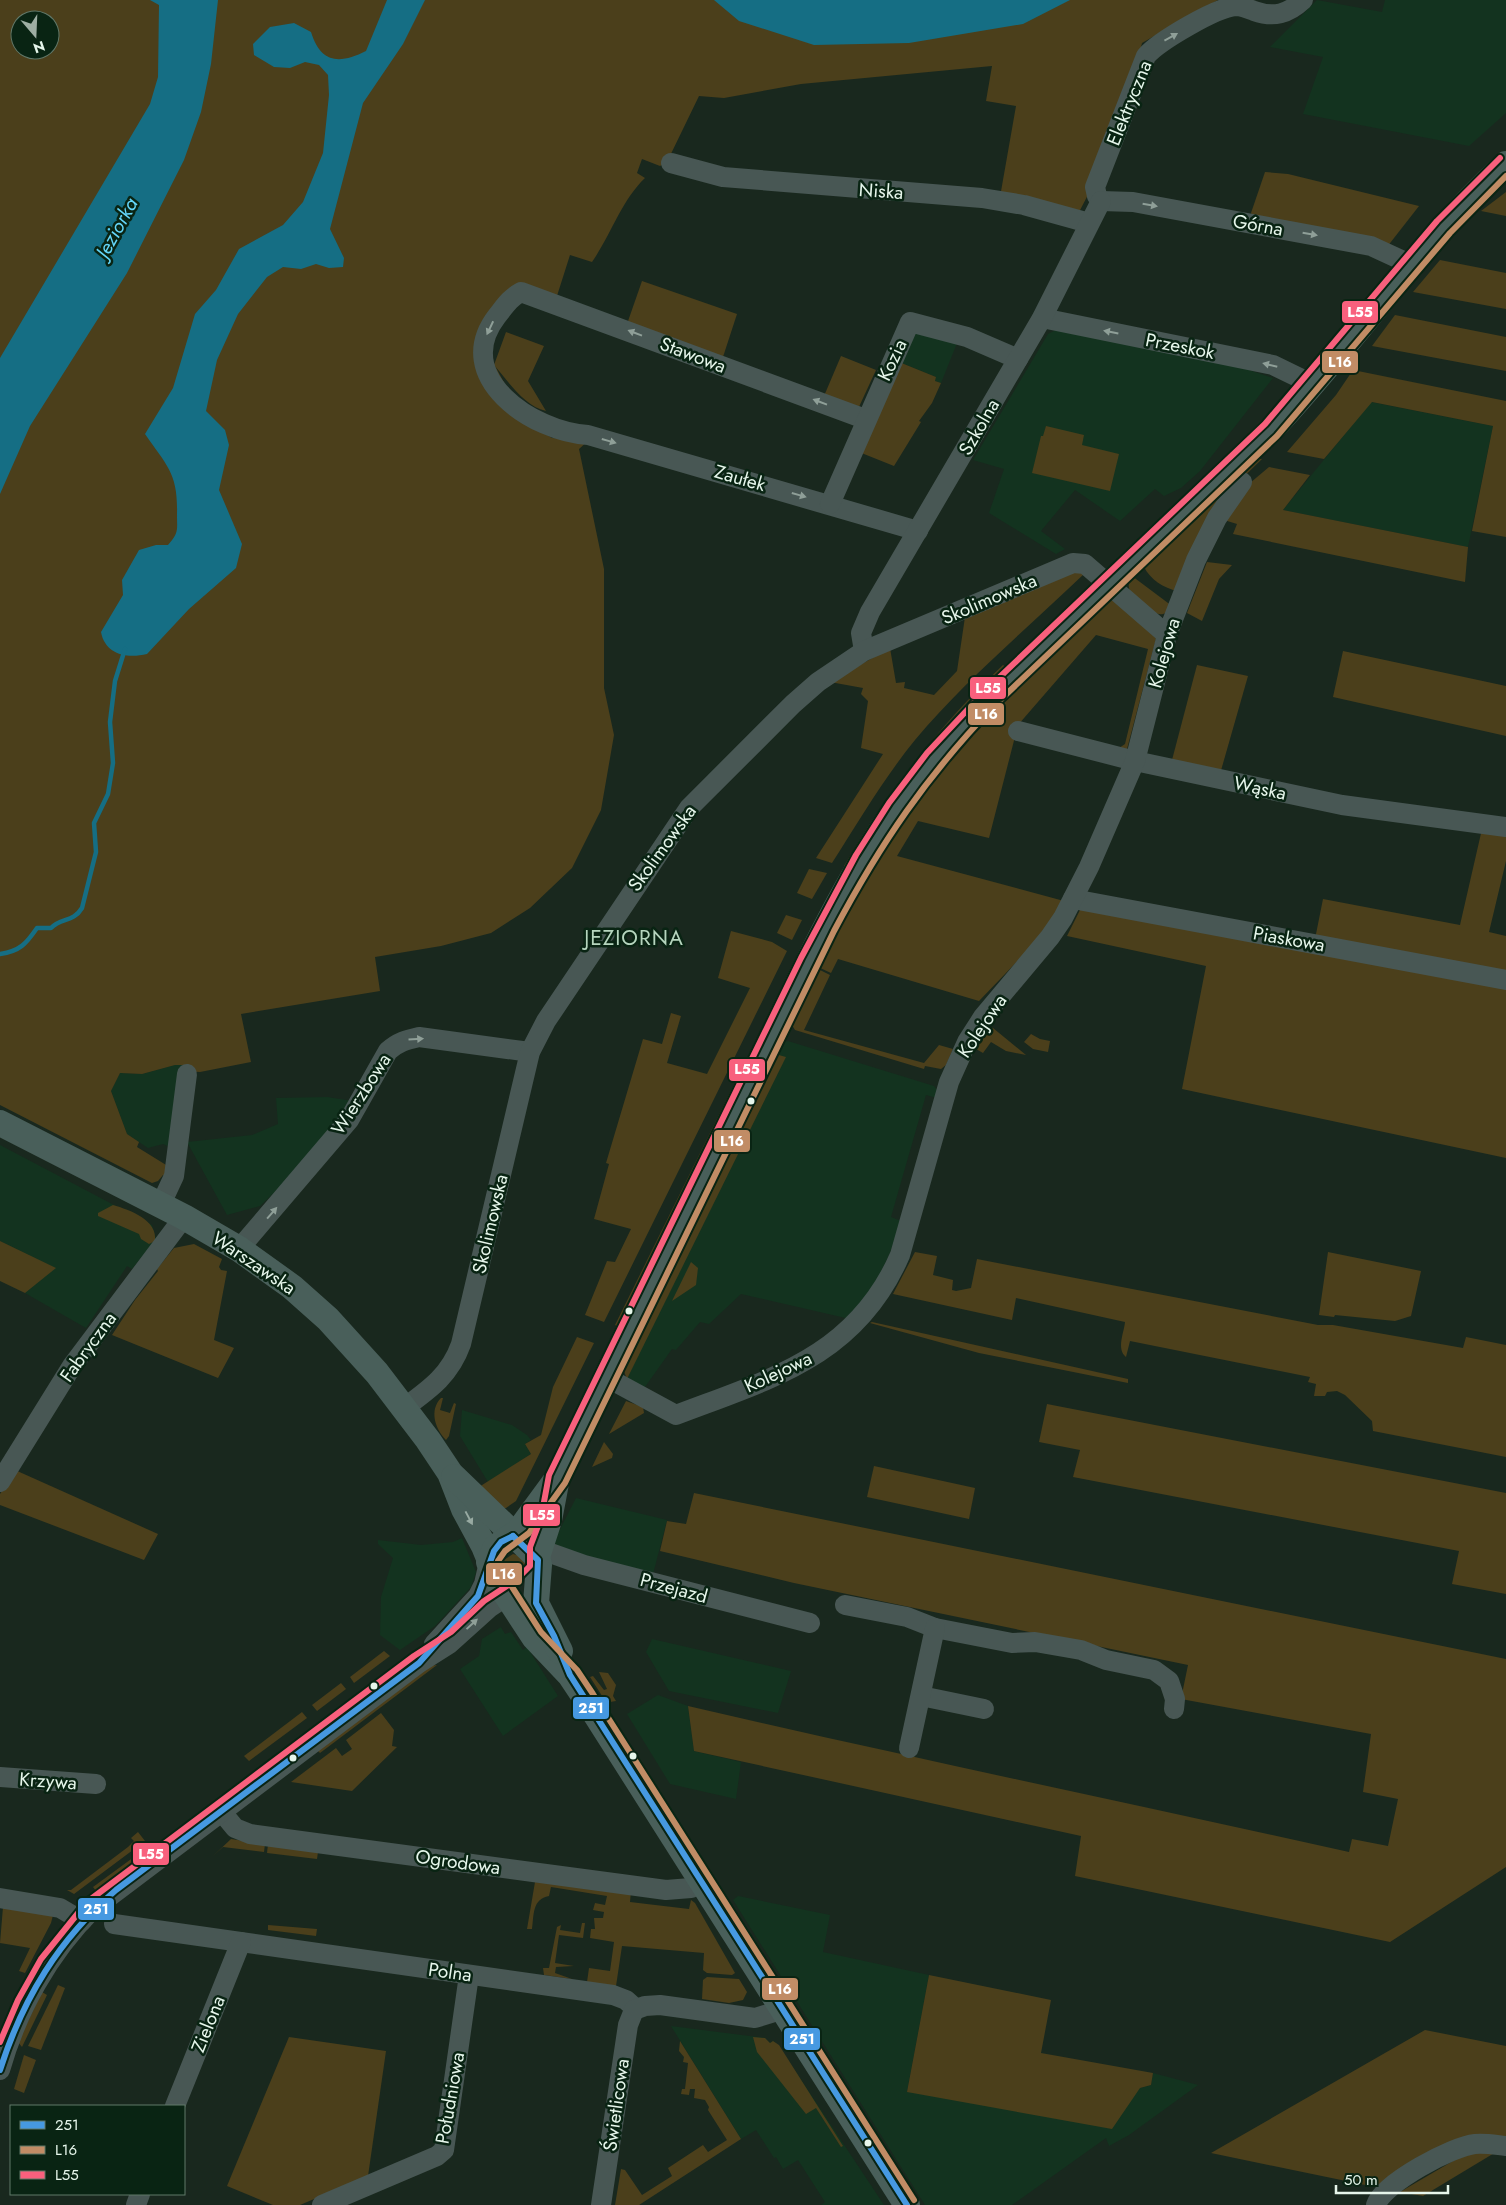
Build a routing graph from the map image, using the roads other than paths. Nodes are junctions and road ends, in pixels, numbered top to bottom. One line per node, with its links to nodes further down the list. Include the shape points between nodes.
1 (1303, 0): 4 (street, Elektryczna, one-way to 1, via 1095,187 1146,56 1155,46 1220,10 1238,6 1264,14 1283,14)
2 (671, 163): 5 (street, Niska, via 723,177 767,182 982,198)
3 (1506, 164): 6 (main road, via 1454,212)
4 (1101, 201): 5 (street, Szkolna); 6 (street, Górna, one-way to 6, via 1134,202 1371,246)
5 (1089, 222): 8 (street, Szkolna)
6 (1410, 264): 10 (main road)
7 (521, 292): 11 (street, Stawowa, one-way to 7); 13 (street, Zaułek, one-way to 13, via 511,297 493,322 483,347 482,362 492,385 511,403 561,431 588,434)
8 (1042, 318): 9 (street, Szkolna); 10 (street, Przeskok, one-way to 8, via 1273,365)
9 (1018, 359): 11 (street, Kozia, via 967,337 910,322); 14 (street, Szkolna)
10 (1314, 385): 15 (main road)
11 (865, 419): 13 (street, Kozia)
12 (1242, 482): 16 (street, Kolejowa, via 1216,518)
13 (830, 504): 14 (street, Zaułek)
14 (918, 531): 17 (street, Szkolna, via 862,630 860,638)
15 (1110, 584): 16 (street, Skolimowska); 17 (street, Skolimowska, via 1085,564 1073,564); 29 (main road, via 955,734 885,824 856,870 775,1030)
16 (1167, 635): 19 (street, Kolejowa)
17 (864, 651): 23 (street, Skolimowska, via 824,677 793,704 689,808 562,996)
18 (1018, 731): 19 (street, Wąska)
19 (1135, 761): 20 (street, Wąska, via 1342,805); 21 (street, Kolejowa)
20 (1506, 827)
21 (1073, 899): 22 (street, Piaskowa); 29 (street, Kolejowa, via 1050,937 983,1017 967,1042 949,1082 900,1255 880,1293 857,1322 819,1353 782,1374 676,1415)
22 (1506, 980)
23 (530, 1052): 28 (street, Wierzbowa, one-way to 23, via 349,1120 395,1044 419,1038); 30 (street, Skolimowska, via 461,1344 439,1382)
24 (187, 1074): 26 (street, via 174,1176)
25 (0, 1123): 26 (main road, Warszawska)
26 (160, 1206): 27 (main road, Warszawska)
27 (184, 1217): 28 (main road, Warszawska); 33 (street, Fabryczna, via 72,1366)
28 (239, 1249): 30 (main road, Warszawska, via 292,1287 328,1319)
29 (606, 1376): 32 (main road)
30 (404, 1408): 31 (main road, Warszawska)
31 (450, 1473): 34 (main road, Warszawska); 36 (main road, Warszawska, one-way to 36)
32 (557, 1479): 34 (main road); 35 (main road)
33 (0, 1482)
34 (513, 1536): 35 (main road, Warszawska); 36 (main road, via 496,1547)
35 (538, 1559): 37 (main road, via 521,1587); 39 (street, Przejazd, via 584,1565); 42 (main road, via 536,1603)
36 (489, 1562): 37 (main road, Warszawska); 41 (street, via 478,1596)
37 (507, 1596): 41 (street, one-way to 37, via 449,1644); 42 (main road, via 539,1643)
38 (845, 1605): 40 (street, via 907,1617)
39 (810, 1623)
40 (935, 1628): 43 (street); 45 (street, via 1012,1643 1035,1642 1081,1650 1106,1660 1154,1670 1169,1681 1175,1699)
41 (419, 1663): 49 (street)
42 (570, 1675): 50 (main road)
43 (921, 1696): 44 (street); 46 (street)
44 (984, 1709)
45 (1174, 1709)
46 (909, 1748)
47 (0, 1777): 48 (street, Krzywa)
48 (96, 1784)
49 (221, 1811): 50 (street, Ogrodowa, via 235,1828 250,1834 666,1890); 52 (street, via 108,1896)
50 (703, 1884): 57 (main road)
51 (0, 1898): 52 (street, via 60,1908)
52 (82, 1921): 58 (street, via 41,1975)
53 (114, 1924): 54 (street, Polna)
54 (241, 1942): 55 (street, Polna); 60 (street, Zielona)
55 (469, 1975): 56 (street, Polna, via 613,1995); 62 (street, Południowa, via 444,2150)
56 (636, 2009): 57 (street, via 660,2005 755,2018); 63 (street, Świetlicowa, via 628,2025)
57 (781, 2010): 64 (main road)
58 (6, 2033): 59 (street)
59 (0, 2070)
60 (175, 2105)
61 (1506, 2146): 65 (street, via 1475,2144 1441,2155 1391,2187)
62 (322, 2205)
63 (601, 2205)
64 (907, 2205)
65 (1376, 2205)

